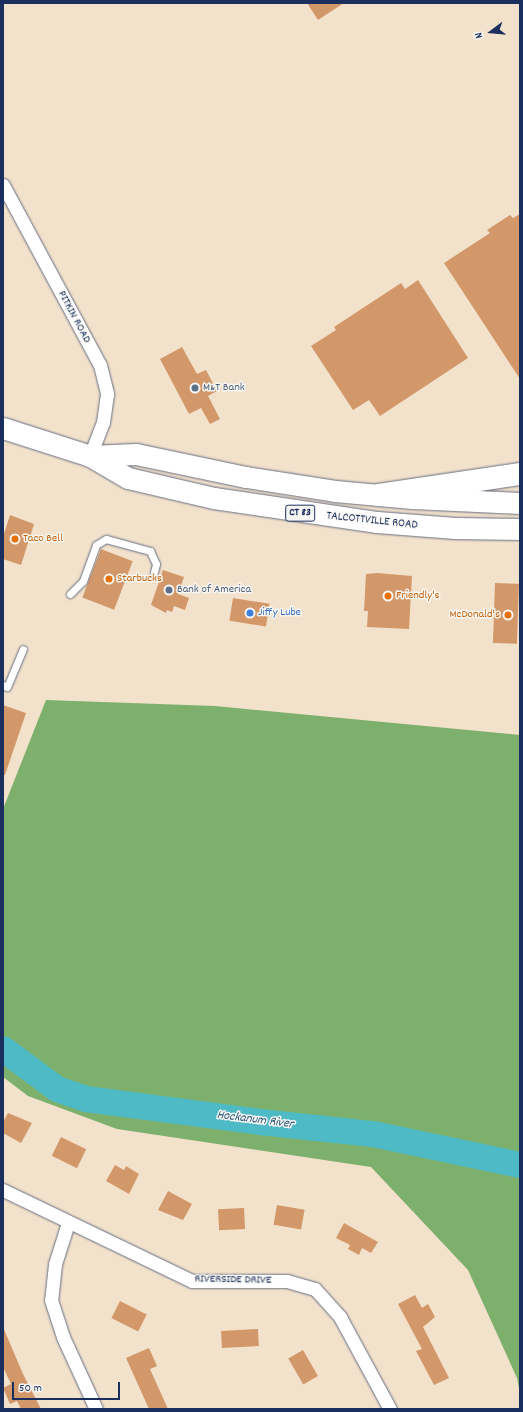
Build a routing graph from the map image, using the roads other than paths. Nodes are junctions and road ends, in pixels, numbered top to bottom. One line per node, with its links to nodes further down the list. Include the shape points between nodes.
1 (3, 185): 3 (street, PITKIN ROAD, via 100,365 107,394 103,422)
2 (3, 428): 3 (main road, TALCOTTVILLE ROAD / CT 83)
3 (90, 456): 5 (main road, TALCOTTVILLE ROAD / CT 83, via 136,454 282,483); 7 (main road, TALCOTTVILLE ROAD / CT 83, via 128,478 214,498 334,518)
4 (520, 474): 5 (highway)
5 (379, 495): 6 (main road, TALCOTTVILLE ROAD / CT 83)
6 (512, 502): 7 (main road, via 491,515)
7 (484, 529): 8 (main road, TALCOTTVILLE ROAD / CT 83)
8 (520, 529)
9 (154, 572): 10 (lane, via 156,564 150,551 106,539 96,544 83,581)
10 (70, 594)
11 (23, 649): 12 (lane, via 6,687)
12 (3, 686)
13 (3, 1190): 14 (street, RIVERSIDE DRIVE)
14 (68, 1223): 15 (street, via 55,1264 51,1300 63,1337); 16 (street, RIVERSIDE DRIVE, via 192,1280 287,1281 315,1289 340,1317)
15 (96, 1409)
16 (390, 1409)

